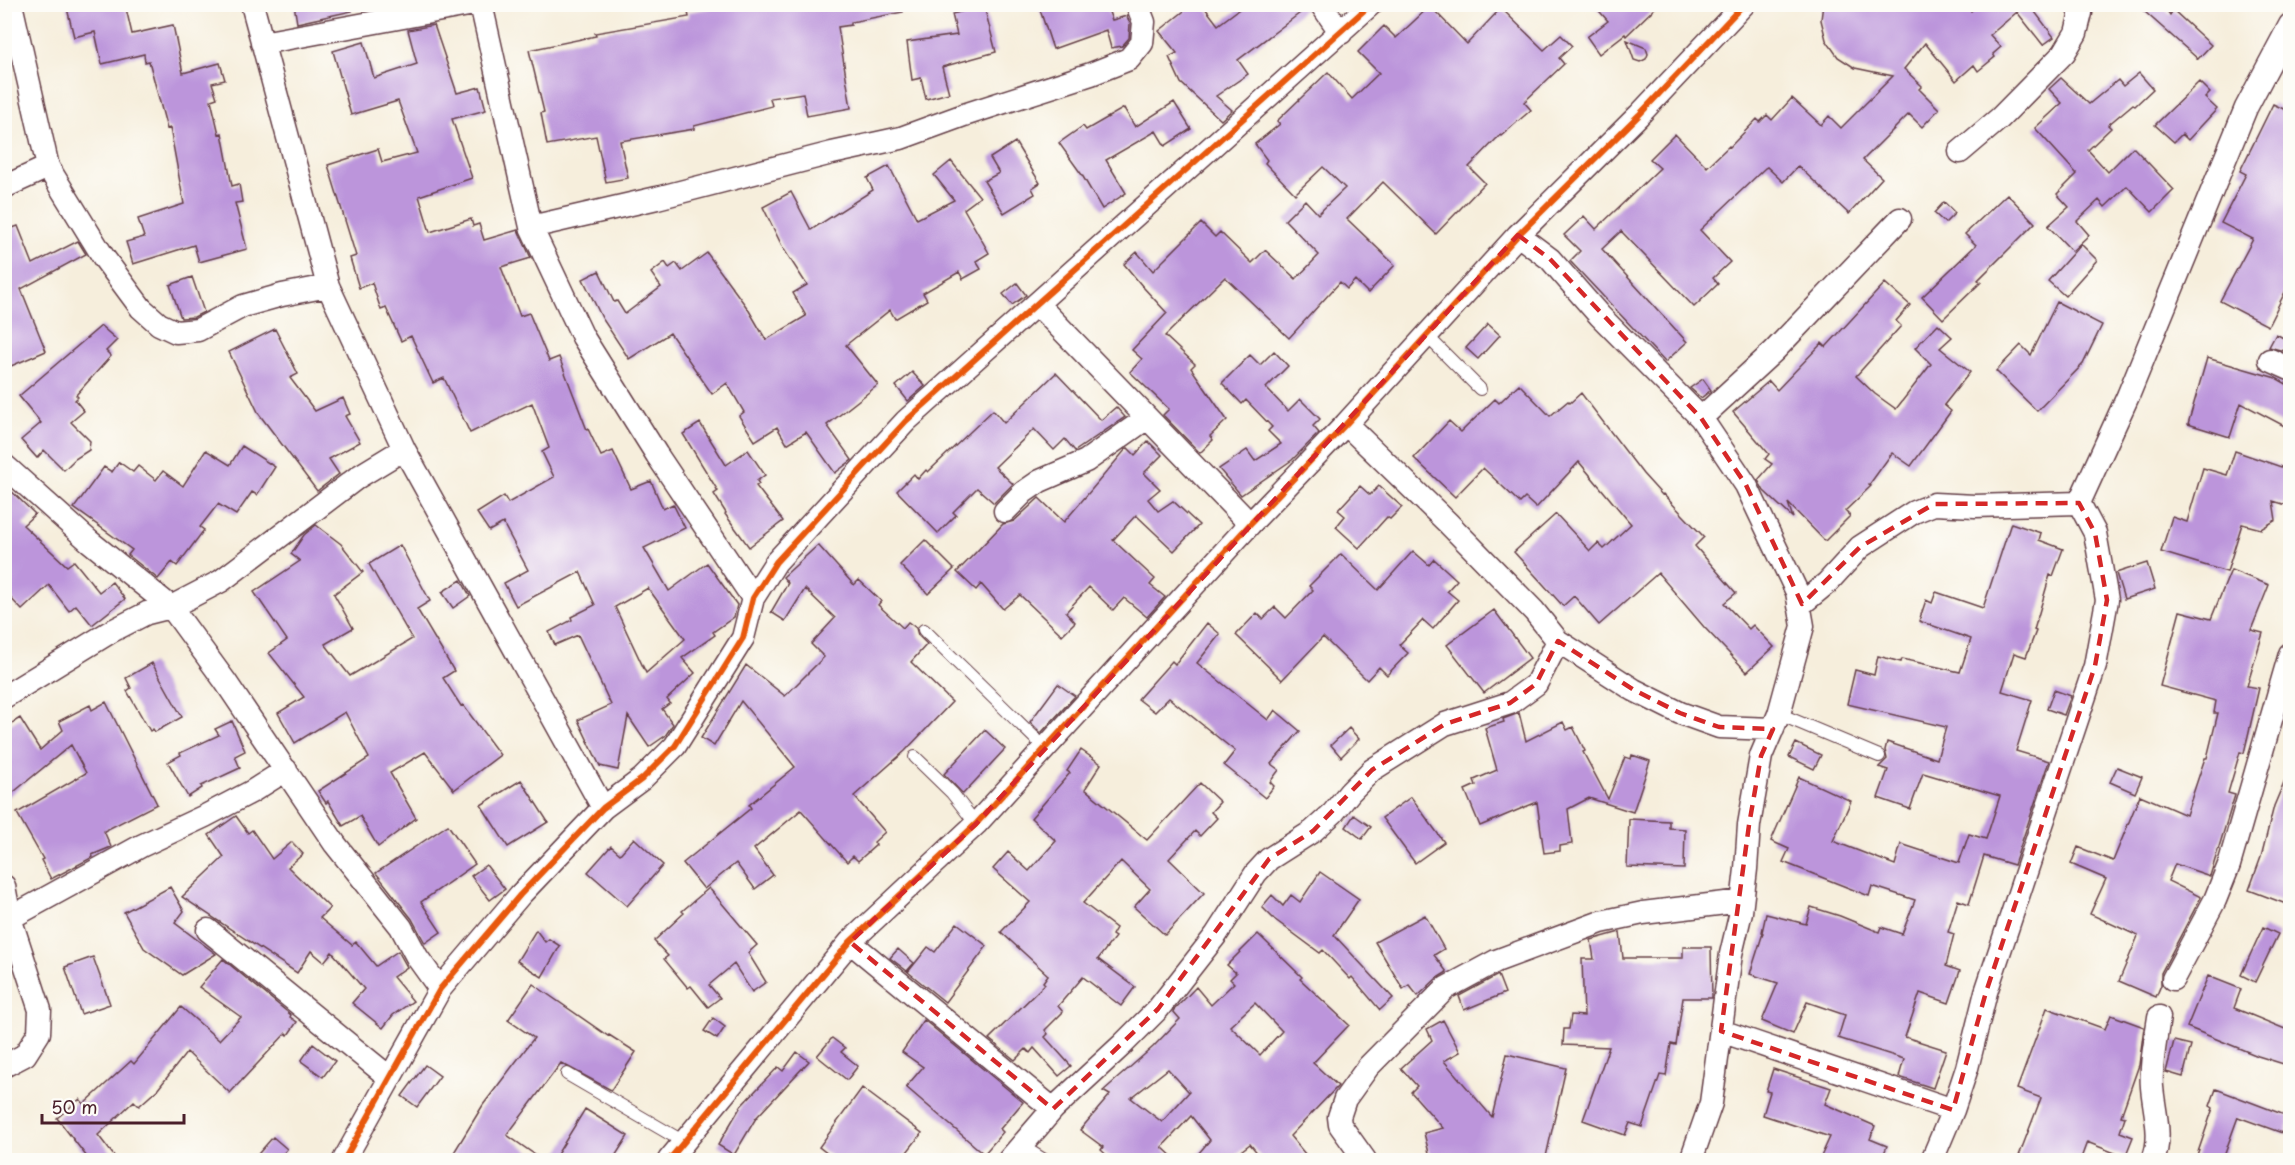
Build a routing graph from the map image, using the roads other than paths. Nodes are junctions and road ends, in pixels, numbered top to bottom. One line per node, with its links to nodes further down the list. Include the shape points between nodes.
1 (11, 4): 14 (street)
2 (252, 4): 12 (street)
3 (474, 4): 12 (street)
4 (481, 4): 17 (street)
5 (1137, 4): 17 (street, via 1144,22 1142,44 1129,59 1091,74 901,138)
6 (1321, 4): 11 (street)
7 (1371, 4): 11 (street)
8 (1744, 4): 18 (street, via 1640,115)
9 (2075, 4): 13 (street, via 2081,13 2076,33 2064,53)
10 (2290, 25): 30 (street, via 2246,108 2128,396)
11 (1341, 33): 20 (street)
12 (262, 43): 19 (street)
13 (1960, 152)
14 (48, 167): 15 (street); 19 (street, via 104,258 141,308 159,324 176,332 198,330 243,306)
15 (4, 187)
16 (1900, 219): 26 (street, via 1791,334)
17 (531, 227): 33 (street, via 583,337)
18 (1518, 235): 21 (street); 26 (street, via 1550,259)
19 (328, 286): 28 (street)
20 (1038, 305): 25 (street); 33 (street, via 906,421 776,562)
21 (1426, 335): 24 (lane); 27 (street)
22 (2270, 360): 23 (street)
23 (2290, 369)
24 (1480, 389)
25 (1148, 418): 31 (street, via 1086,461 1040,481); 32 (street)
26 (1701, 418): 34 (street, via 1746,485 1797,592)
27 (1347, 424): 32 (street); 37 (street, via 1534,611)
28 (404, 449): 35 (street, via 358,477 221,581); 45 (street)
29 (4, 465): 35 (street)
30 (2079, 503): 34 (street, via 1934,504 1914,512 1860,547 1821,589); 60 (street, via 2096,532 2107,600 2095,666 1986,992)
31 (1005, 511)
32 (1250, 525): 41 (street)
33 (753, 598): 45 (street, via 743,638 675,746 642,779)
34 (1799, 606): 40 (street, via 1803,626)
35 (171, 607): 39 (street, via 110,632); 44 (street)
36 (924, 630): 41 (lane)
37 (1558, 640): 40 (street, via 1634,690 1719,727); 59 (street, via 1536,684 1510,703 1445,724 1372,770 1313,831 1269,859 1158,1008)
38 (2290, 654): 52 (street, via 2229,865)
39 (4, 697)
40 (1776, 722): 42 (lane); 48 (street, via 1761,756)
41 (1045, 748): 46 (street)
42 (1879, 756)
43 (915, 757): 46 (lane, via 952,793)
44 (286, 770): 49 (street); 53 (street, via 335,844 401,927)
45 (603, 808): 53 (street, via 520,895)
46 (976, 824): 51 (street)
47 (4, 886): 49 (street)
48 (1742, 901): 55 (street); 66 (street, via 1601,922 1496,961 1446,988 1368,1067 1345,1099 1340,1125)
49 (10, 918): 56 (street, via 40,1010 39,1033 25,1055)
50 (208, 930): 58 (street)
51 (850, 942): 59 (street); 61 (street)
52 (2173, 979)
53 (440, 989): 58 (street)
54 (2159, 1017): 69 (street, via 2152,1085 2157,1122)
55 (1722, 1031): 60 (street); 67 (street, via 1711,1103)
56 (4, 1066)
57 (567, 1074): 61 (lane)
58 (390, 1078): 63 (street)
59 (1053, 1109): 62 (street)
60 (1953, 1110): 68 (street)
61 (684, 1142): 64 (street)
62 (1015, 1153): 65 (lane)
63 (344, 1161)
64 (669, 1161)
65 (1044, 1161)
66 (1365, 1161)
67 (1691, 1161)
68 (1932, 1161)
69 (2153, 1161)

